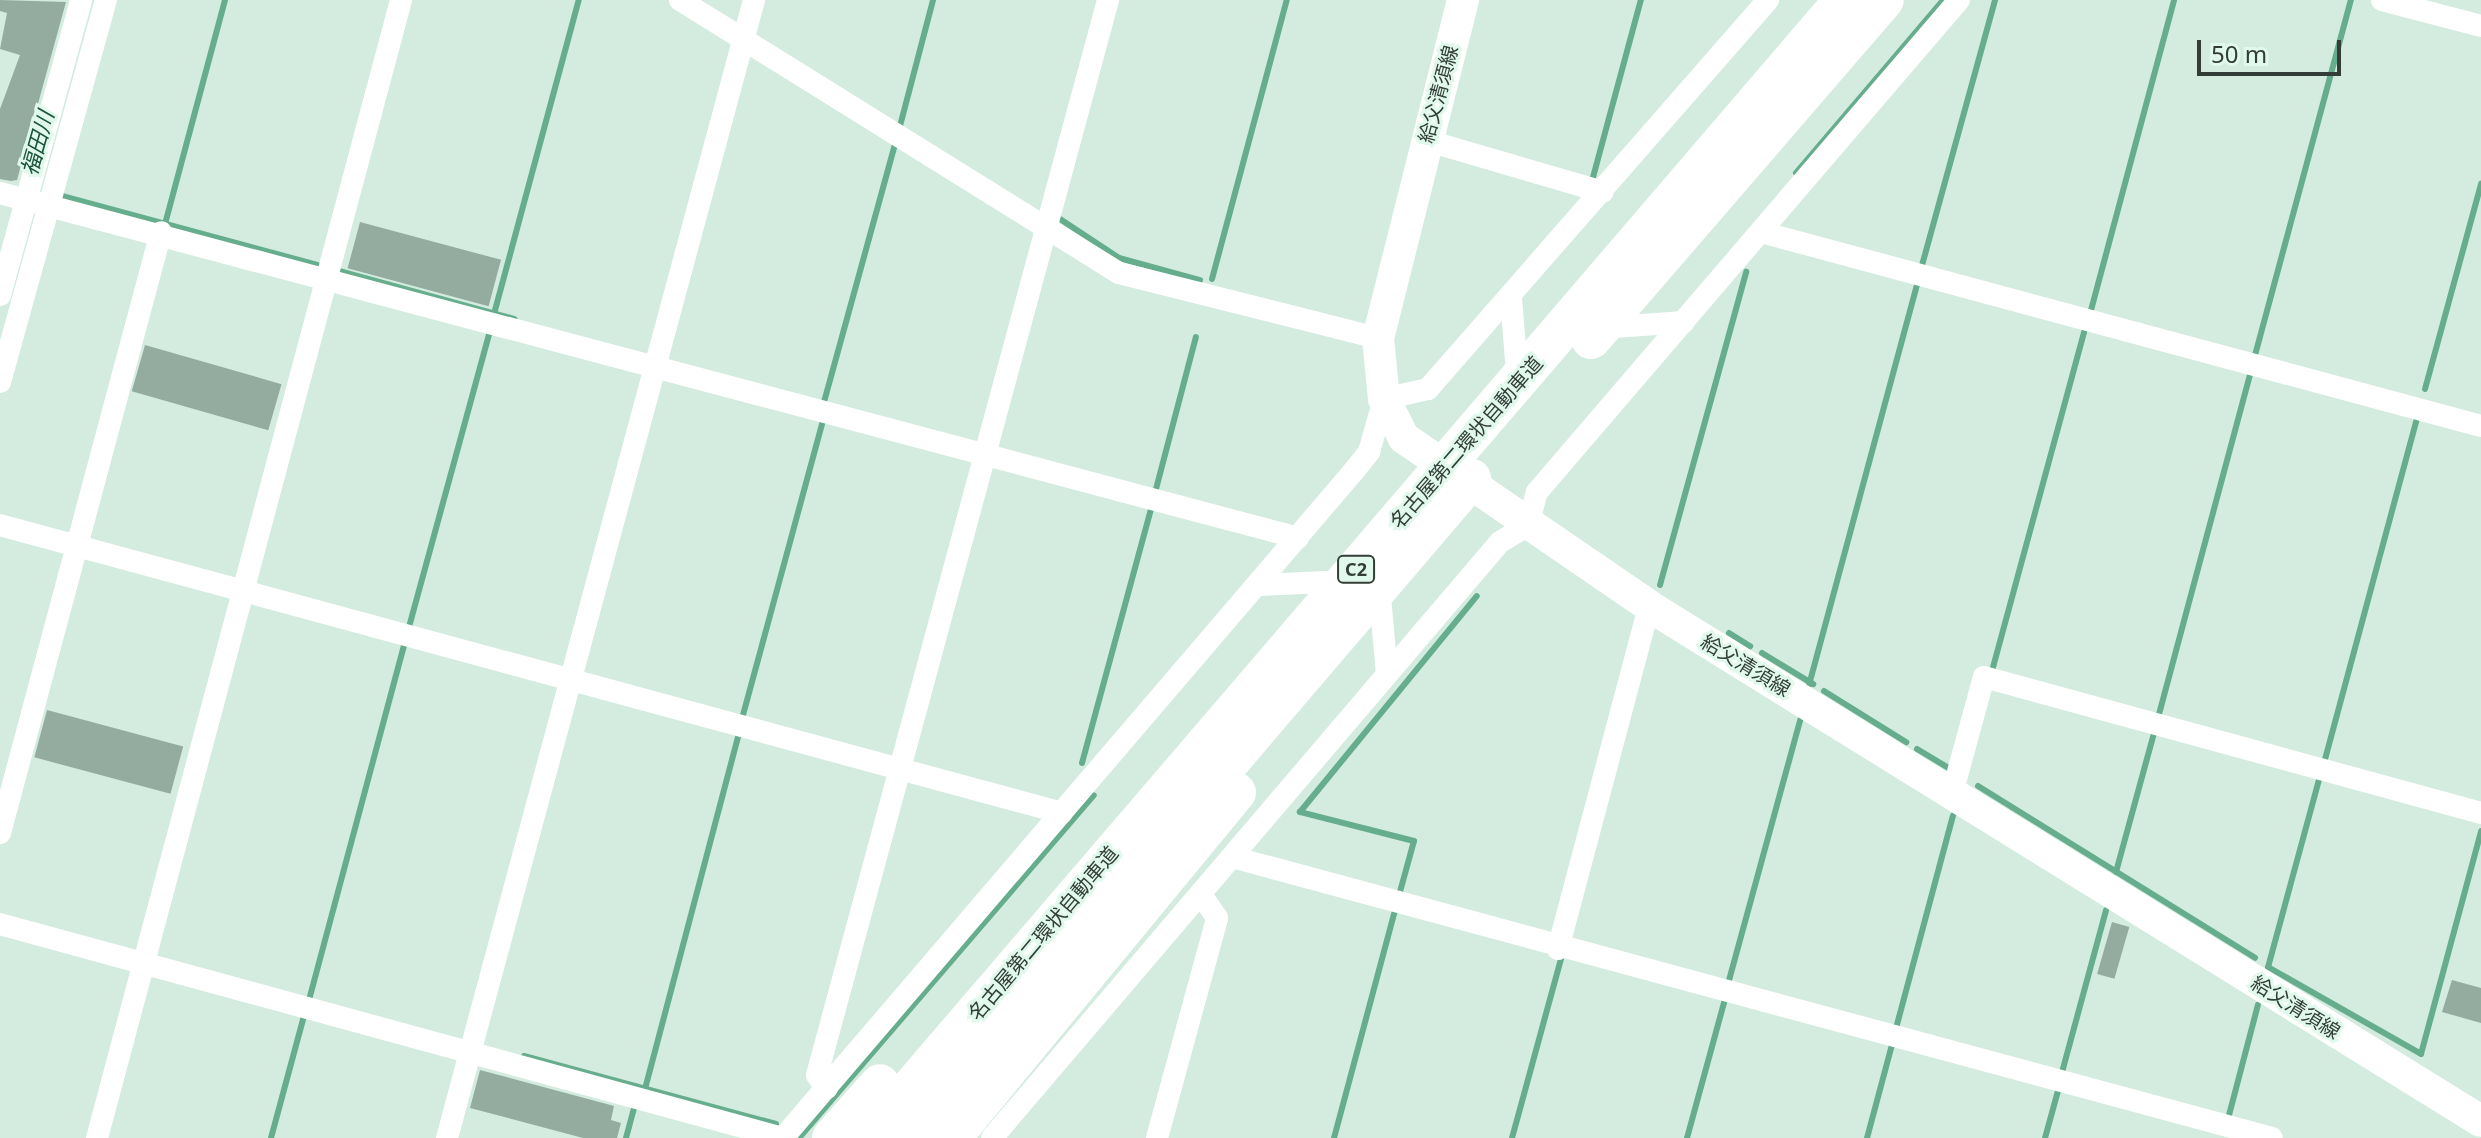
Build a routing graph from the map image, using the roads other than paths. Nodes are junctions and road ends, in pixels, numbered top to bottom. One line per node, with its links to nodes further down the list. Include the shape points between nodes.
1 (81, 0): 18 (street)
2 (106, 0): 18 (street)
3 (401, 0): 22 (street)
4 (680, 0): 14 (street)
5 (754, 0): 14 (street)
6 (1108, 0): 19 (street)
7 (1463, 0): 15 (main road, 給父清須線)
8 (1768, 0): 16 (street)
9 (1844, 0): 64 (highway, 名古屋第二環状自動車道 / C2)
10 (1884, 0): 65 (highway, 名古屋第二環状自動車道 / C2)
11 (1959, 0): 21 (street)
12 (2382, 0): 13 (street)
13 (2481, 26)
14 (743, 39): 19 (street); 29 (street)
15 (1425, 140): 16 (street); 27 (main road, 給父清須線)
16 (1603, 192): 24 (street)
17 (0, 193): 18 (street)
18 (38, 200): 20 (street); 23 (street); 30 (street)
19 (1045, 230): 27 (street, via 1119,273); 33 (street)
20 (161, 232): 22 (street); 38 (street)
21 (1761, 232): 25 (street); 32 (street)
22 (327, 277): 29 (street); 41 (street)
23 (0, 295)
24 (1511, 298): 28 (street); 31 (street, via 1428,389)
25 (1684, 322): 26 (street); 36 (street, via 1537,492)
26 (1540, 332)
27 (1378, 338): 31 (main road, 給父清須線)
28 (1516, 360)
29 (657, 366): 33 (street); 45 (street)
30 (0, 382)
31 (1384, 399): 36 (main road, 給父清須線, via 1404,438 1429,460); 37 (street, via 1369,452)
32 (2481, 426)
33 (985, 454): 37 (street); 46 (street)
34 (0, 525): 38 (street)
35 (1374, 525): 44 (street)
36 (1528, 525): 42 (main road, 給父清須線); 44 (street, via 1500,542)
37 (1298, 538): 40 (street)
38 (77, 545): 41 (street); 50 (street)
39 (1326, 582): 40 (street)
40 (1258, 585): 48 (street)
41 (242, 590): 45 (street); 56 (street)
42 (1649, 606): 47 (main road, 給父清須線); 55 (street)
43 (1281, 636): 66 (highway, via 1262,733 1238,789)
44 (1387, 674): 52 (street)
45 (573, 680): 46 (street); 57 (street)
46 (900, 769): 48 (street); 58 (street, via 817,1075)
47 (1953, 790): 49 (street, via 1984,677); 59 (main road, 給父清須線)
48 (1062, 813): 58 (street)
49 (2481, 813)
50 (0, 833)
51 (1098, 849): 63 (highway, via 972,978)
52 (1232, 857): 53 (street); 55 (street)
53 (1201, 894): 67 (street); 68 (street, via 1217,918)
54 (0, 924): 56 (street)
55 (1558, 949): 69 (street)
56 (144, 963): 57 (street); 60 (street)
57 (470, 1052): 61 (street); 62 (street)
58 (827, 1088): 62 (street)
59 (2481, 1121)
60 (97, 1138)
61 (447, 1138)
62 (783, 1138)
63 (832, 1138)
64 (868, 1138)
65 (908, 1138)
66 (951, 1138)
67 (992, 1138)
68 (1157, 1138)
69 (2272, 1138)

